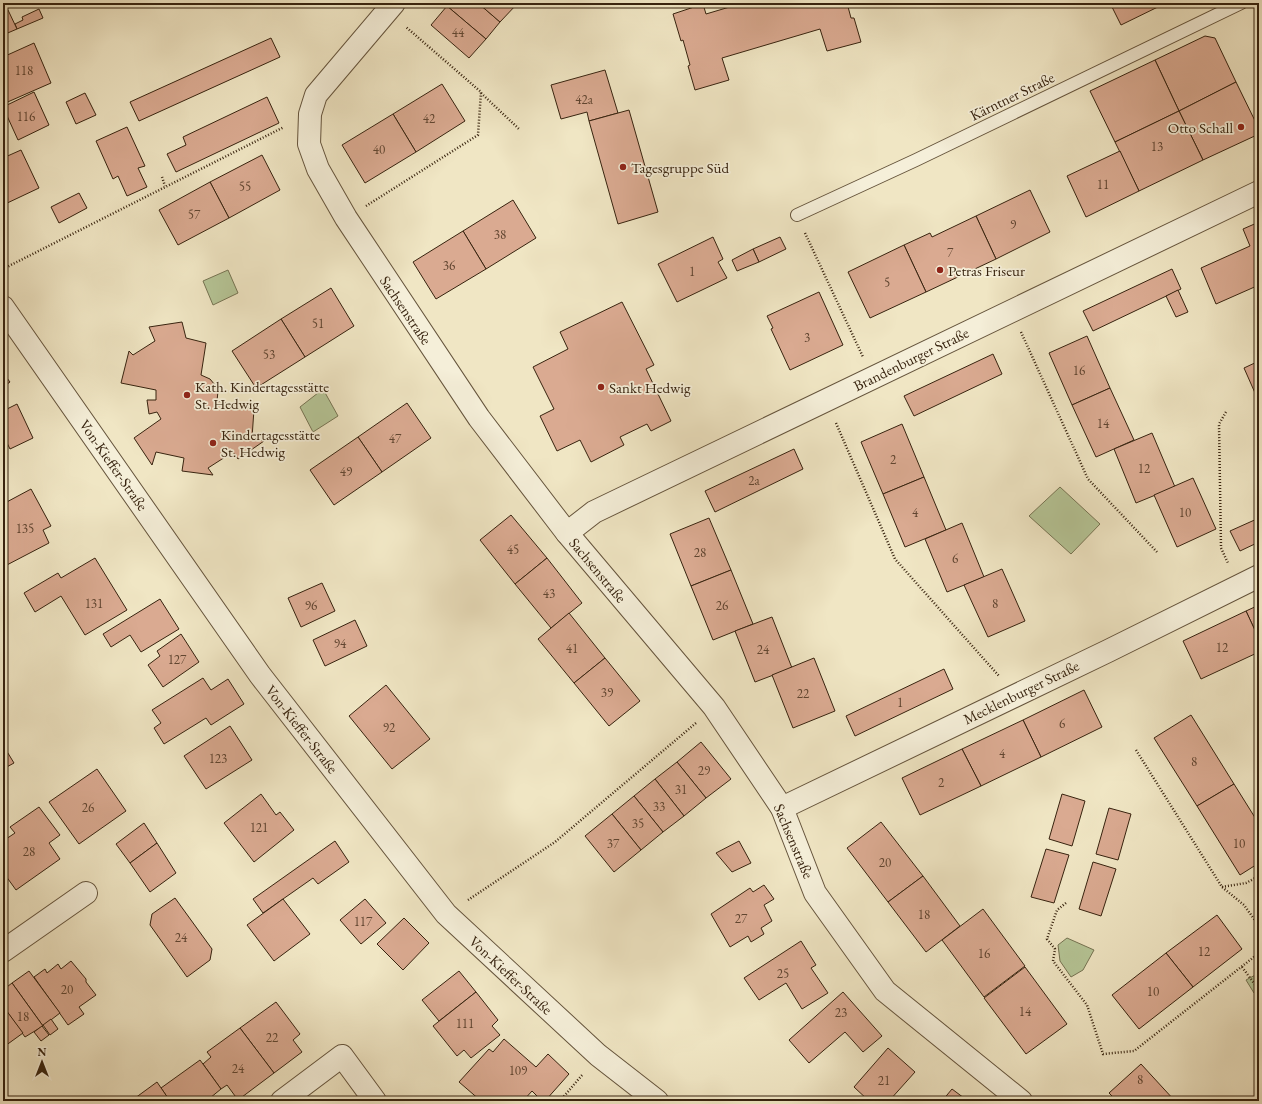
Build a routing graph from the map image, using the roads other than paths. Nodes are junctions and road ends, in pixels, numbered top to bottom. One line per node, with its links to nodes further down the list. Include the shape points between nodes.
1 (1241, 3): 4 (lane, Kärntner Straße)
2 (391, 7): 6 (street, Sachsenstraße, via 316,95 310,114 309,144 318,169 346,218 479,418)
3 (1259, 192): 6 (street, Brandenburger Straße, via 594,512)
4 (797, 215)
5 (3, 307): 13 (street, Von-Kieffer-Straße, via 260,675 446,914 598,1055)
6 (567, 532): 8 (street, Sachsenstraße, via 714,707)
7 (1259, 576): 8 (street, Mecklenburger Straße)
8 (782, 808): 14 (street, Sachsenstraße, via 815,894 885,991)
9 (86, 893): 10 (street)
10 (3, 951)
11 (282, 1101): 12 (street, via 342,1056)
12 (375, 1101)
13 (657, 1101)
14 (1021, 1101)

